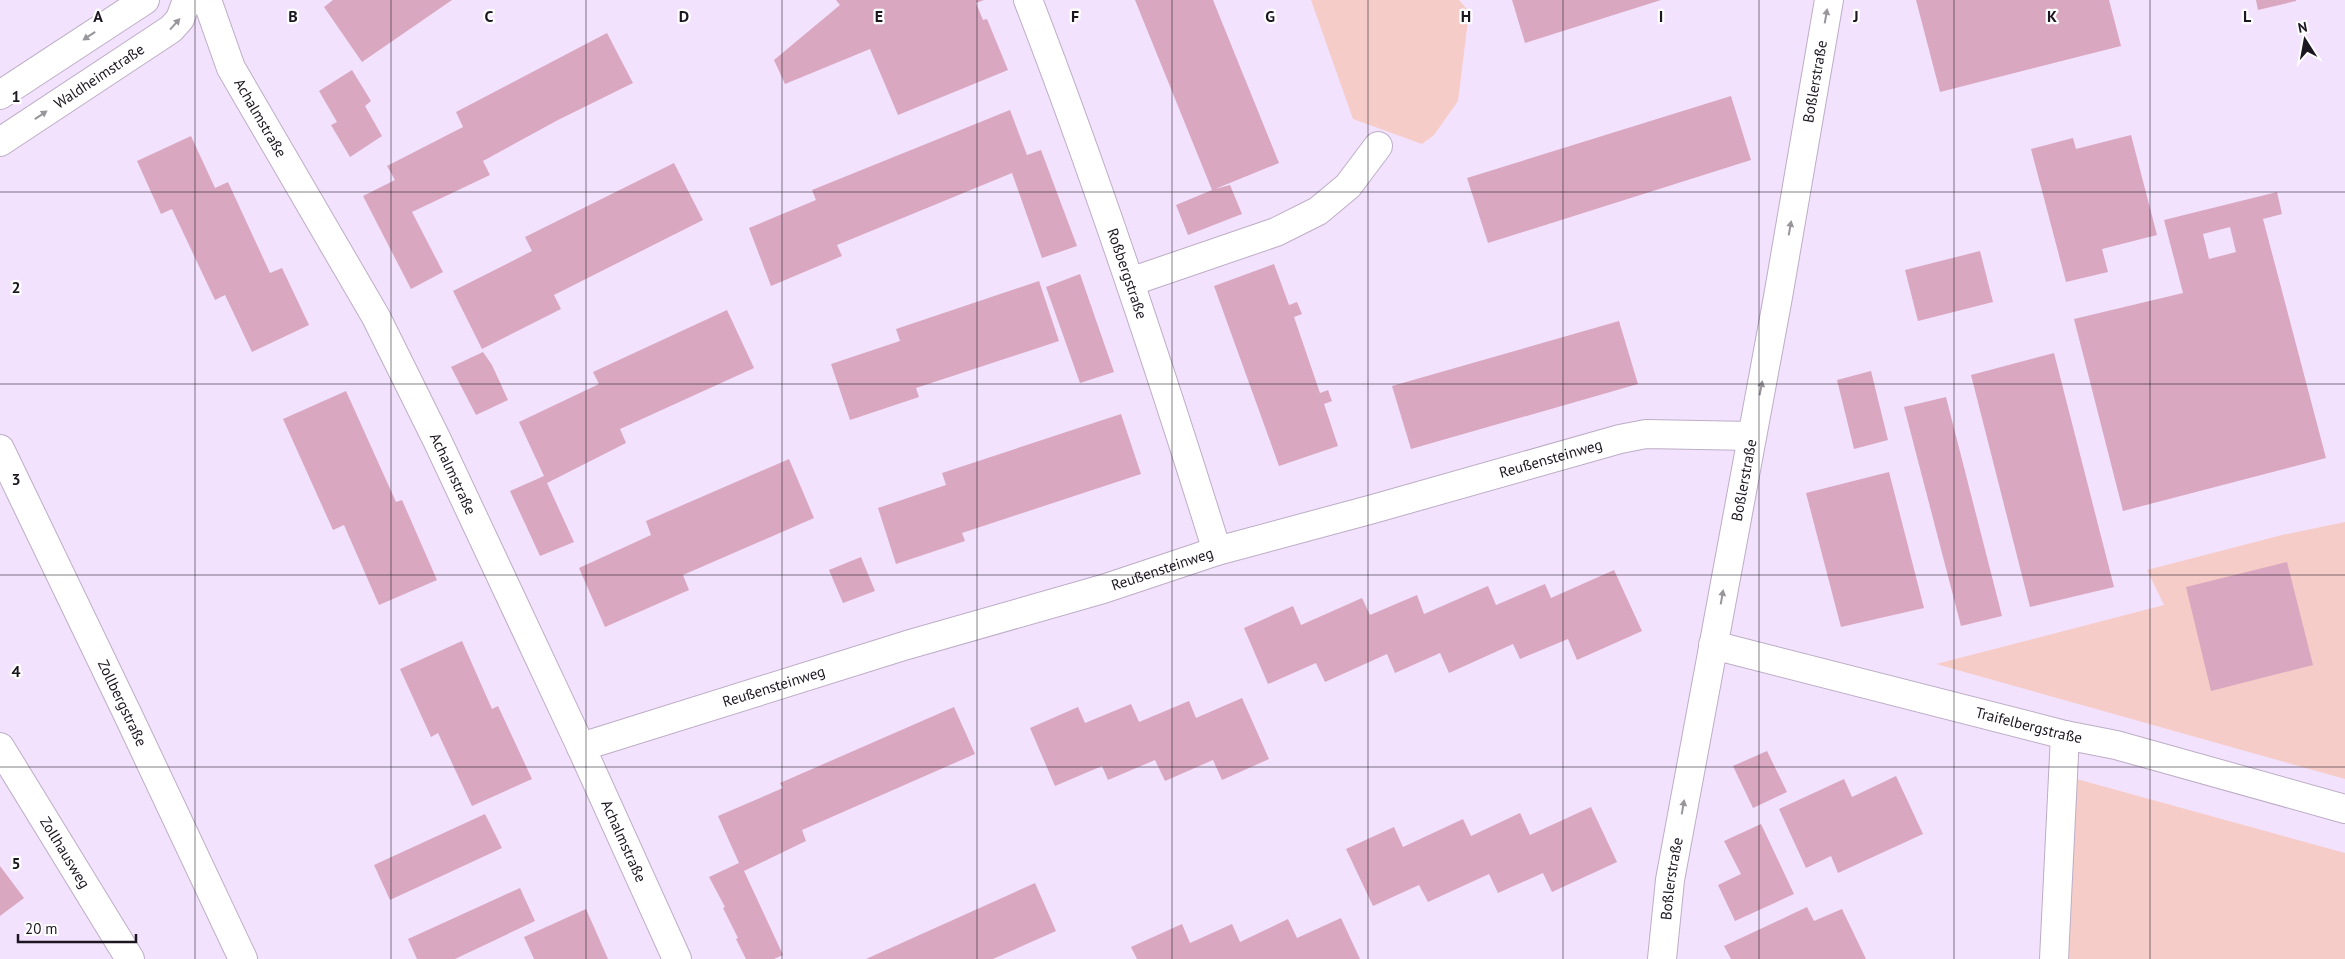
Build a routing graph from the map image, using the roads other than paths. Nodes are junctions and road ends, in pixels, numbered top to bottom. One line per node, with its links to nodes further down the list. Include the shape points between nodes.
1 (145, 0): 6 (street, one-way to 6)
2 (187, 0): 7 (street, Waldheimstraße, one-way to 2, via 171,28 180,19)
3 (207, 0): 16 (street, Achalmstraße, via 231,68 376,317)
4 (1028, 0): 9 (street, Roßbergstraße)
5 (1829, 0): 10 (street, Boßlerstraße, one-way to 5)
6 (0, 95)
7 (0, 142)
8 (1378, 146): 9 (street, via 1348,186 1312,215 1276,232)
9 (1130, 282): 12 (street, Roßbergstraße)
10 (1752, 436): 12 (street, Reußensteinweg, via 1646,434 1620,439); 13 (street, Boßlerstraße, one-way to 10)
11 (0, 448): 19 (street, Zollbergstraße)
12 (1217, 551): 16 (street, Reußensteinweg, via 1103,589 907,645)
13 (1713, 644): 14 (street, Traifelbergstraße); 21 (street, Boßlerstraße, one-way to 13, via 1670,880)
14 (2065, 735): 17 (street, Traifelbergstraße, via 2116,744); 22 (street)
15 (0, 747): 18 (street, Zollhausweg)
16 (581, 747): 20 (street, Achalmstraße)
17 (2345, 809)
18 (130, 959)
19 (243, 959)
20 (677, 959)
21 (1662, 959)
22 (2054, 959)

